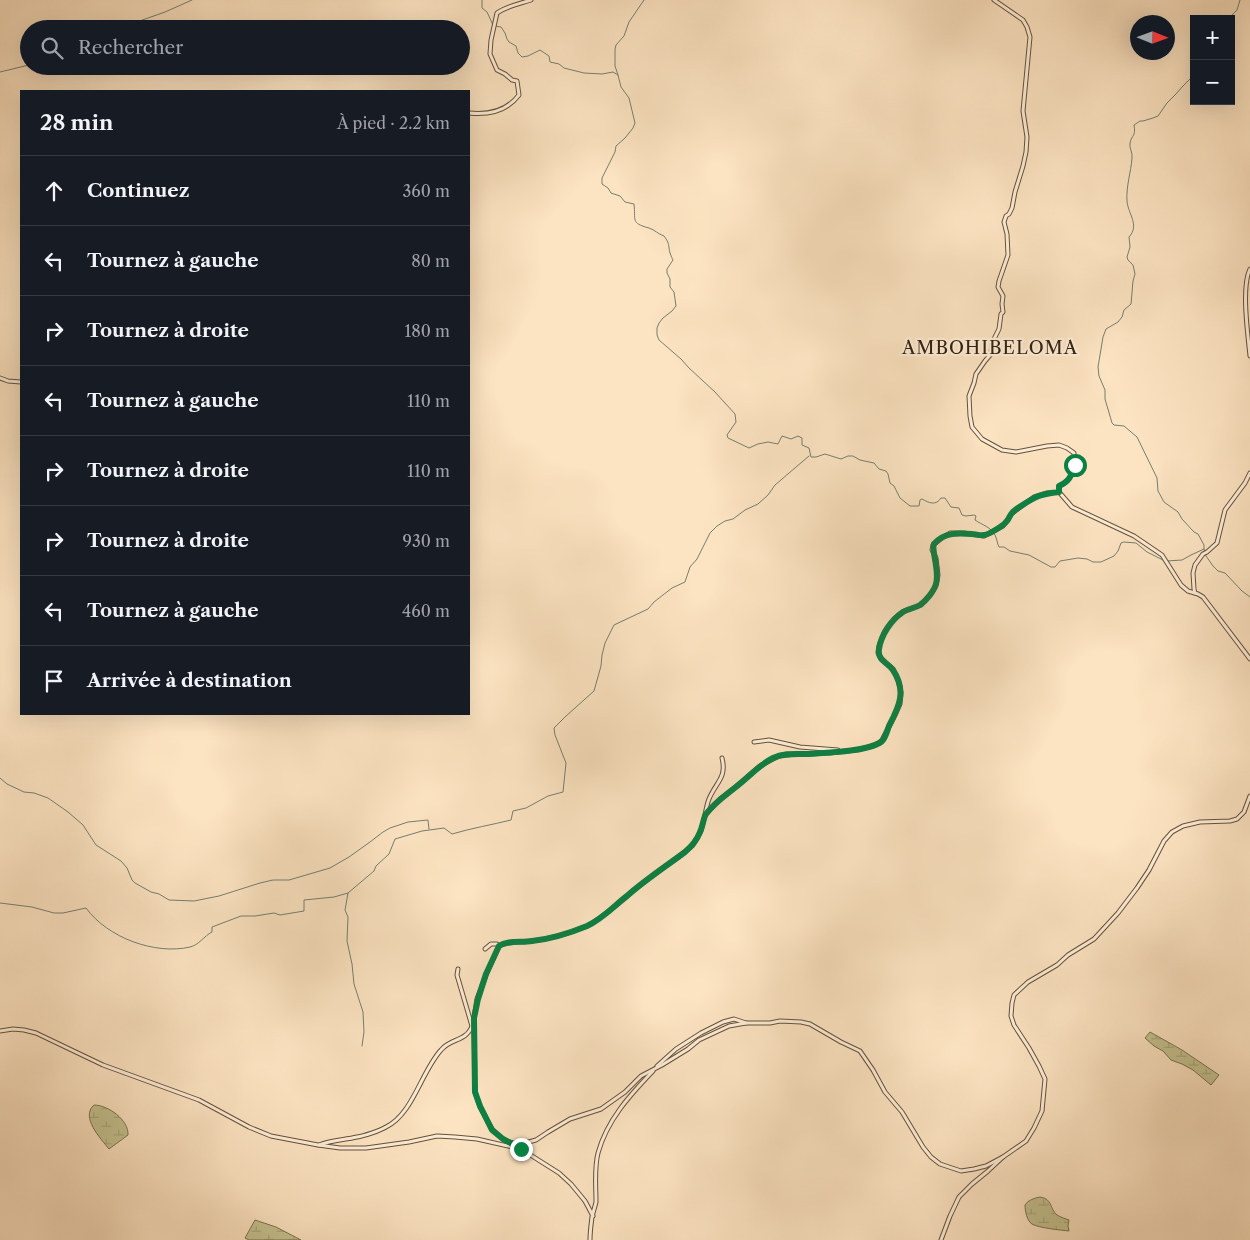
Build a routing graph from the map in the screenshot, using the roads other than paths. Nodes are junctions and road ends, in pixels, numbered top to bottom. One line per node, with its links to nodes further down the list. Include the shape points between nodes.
1 (531, 0): 3 (street)
2 (994, 0): 10 (street, via 1028,27 1030,37 1023,111 1027,137 1012,208 1004,222 1008,256 998,286 1003,296 1003,312 991,354 975,377 969,396 970,416 972,427 982,439 1002,450 1016,452 1059,446 1074,453 1075,465 1071,476 1059,486)
3 (521, 1): 4 (street, via 497,13 490,52 498,70 517,81 519,95 499,111)
4 (470, 113)
5 (1250, 269): 6 (street, via 1246,296)
6 (1250, 356)
7 (0, 378): 8 (street)
8 (20, 382)
9 (1250, 473): 11 (street, via 1224,510 1217,543 1198,560 1193,573)
10 (1059, 492): 11 (street, via 1072,507 1134,536 1162,555 1181,585); 14 (street, via 1034,497 1011,514 1002,526 984,536 950,533 933,545 938,575 936,585 921,604 904,611 894,620 879,646 881,659 893,669 898,680 900,704 881,742)
11 (1196, 593): 12 (street, via 1210,605)
12 (1250, 658)
13 (754, 742): 14 (street, via 769,740)
14 (841, 751): 17 (street, via 773,758 720,799)
15 (722, 758): 17 (street, via 723,774 708,801)
16 (1250, 796): 29 (street, via 1244,812 1237,819 1200,822 1172,832 1118,913 1094,939 1028,982 1014,995 1011,1016 1014,1025 1040,1066 1045,1087 1042,1111 1026,1142)
17 (705, 815): 18 (street, via 693,845 590,924 549,938)
18 (499, 946): 19 (street, via 491,944); 21 (street, via 486,974)
19 (485, 948)
20 (458, 969): 23 (street)
21 (474, 1018): 23 (street); 26 (street, via 475,1092 492,1130)
22 (746, 1023): 25 (street, via 713,1032); 25 (street, via 734,1019 708,1029 676,1049); 29 (street, via 780,1021 810,1024 860,1051 923,1147 940,1164 961,1171 986,1166)
23 (472, 1026): 27 (street, via 462,1038 442,1049 394,1123 358,1137)
24 (0, 1031): 27 (street, via 13,1029 36,1033 102,1065 199,1100 271,1136)
25 (655, 1068): 26 (street, via 601,1109 570,1119 536,1140); 30 (street, via 625,1101 602,1140 596,1169)
26 (511, 1143): 28 (street)
27 (318, 1145): 28 (street, via 366,1148 437,1136 477,1139)
28 (515, 1148): 31 (street, via 558,1174)
29 (1003, 1157): 34 (street, via 959,1197)
30 (595, 1200): 31 (street); 32 (street)
31 (585, 1201): 32 (street)
32 (592, 1216): 33 (street)
33 (590, 1240)
34 (941, 1240)

